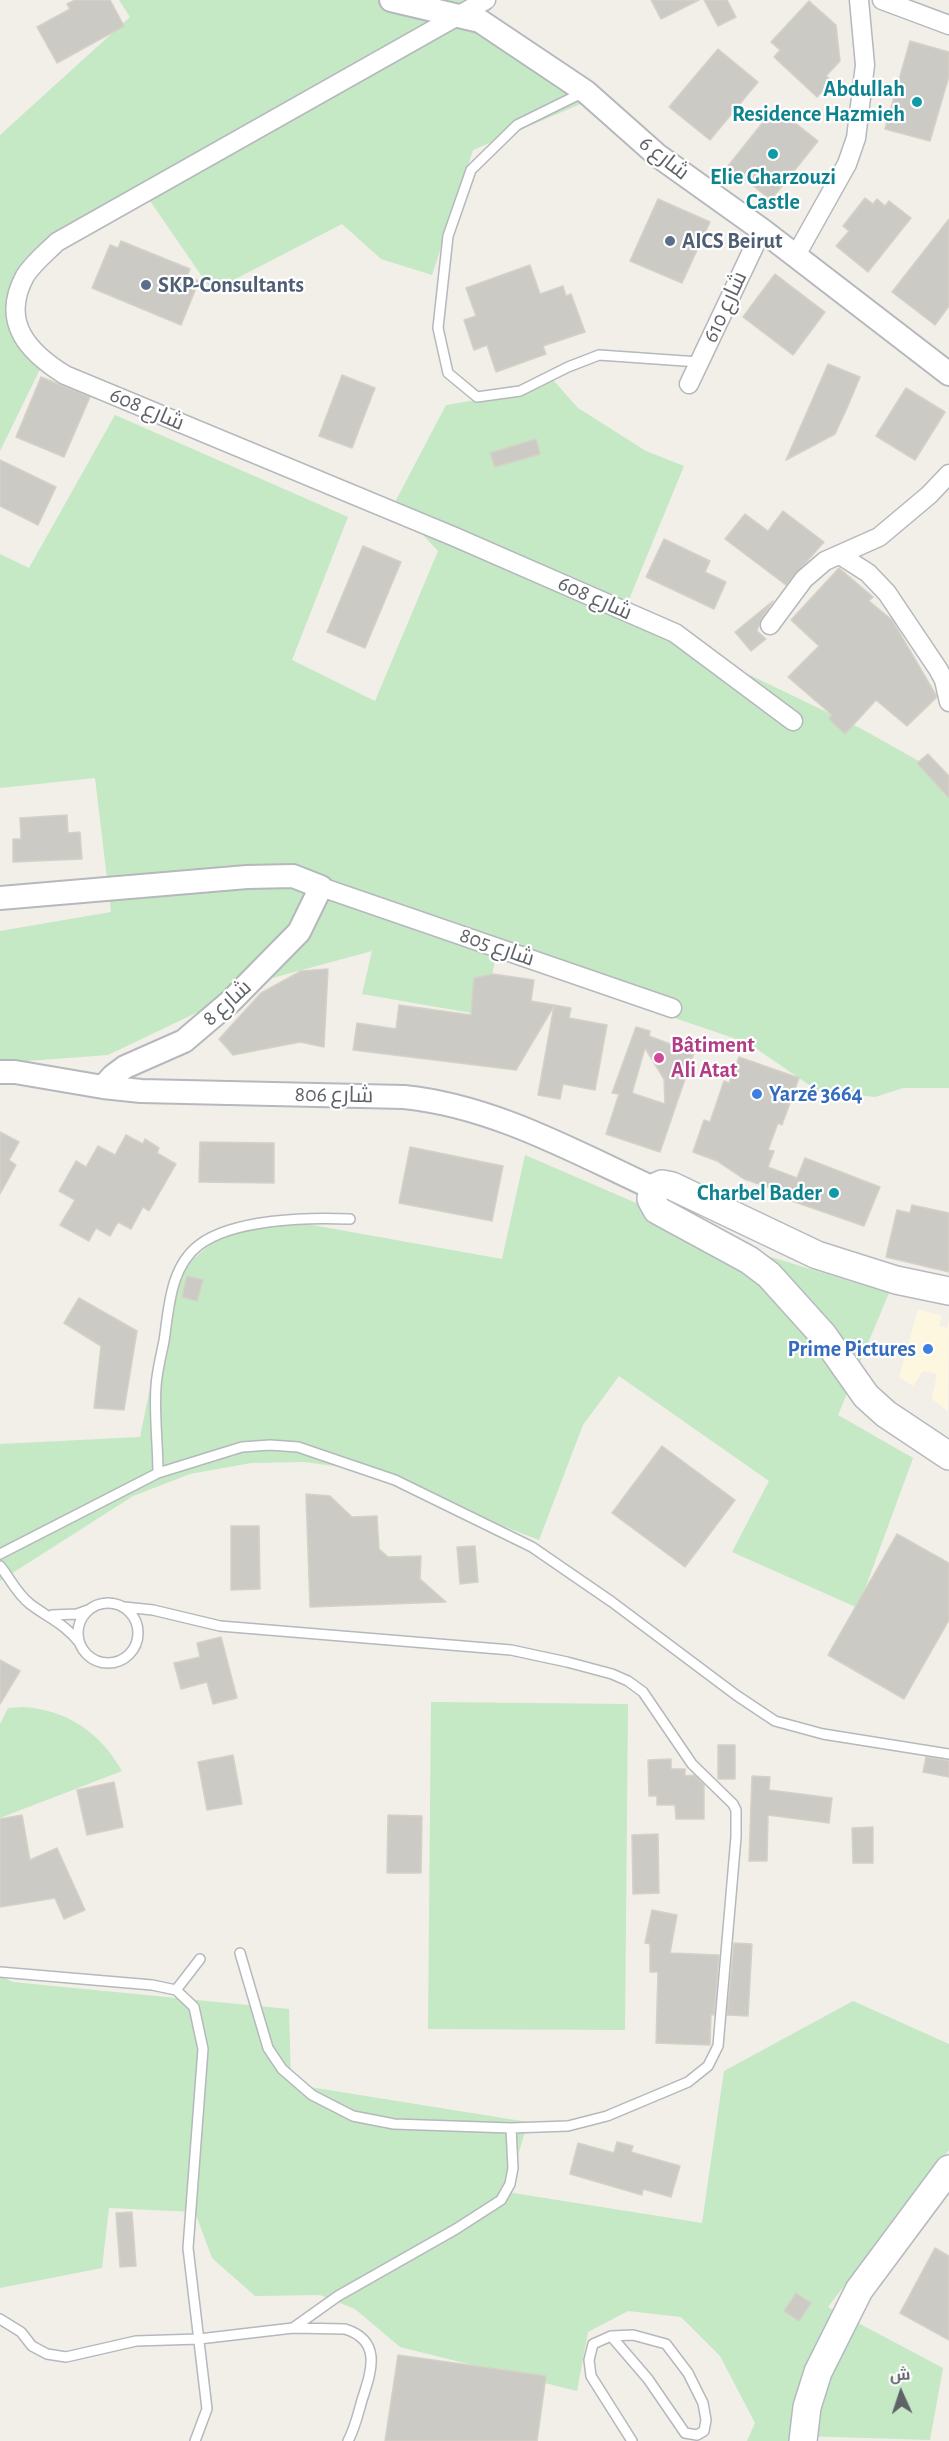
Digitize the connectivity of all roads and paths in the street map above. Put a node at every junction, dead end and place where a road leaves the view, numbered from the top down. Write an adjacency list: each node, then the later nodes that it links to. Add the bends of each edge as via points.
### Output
1 (391, 0): 5 (street, شارع 6)
2 (486, 0): 5 (street, شارع 608)
3 (859, 0): 9 (street, via 865,65 856,138 847,165)
4 (882, 0): 6 (street)
5 (461, 16): 7 (street, شارع 6, via 480,21); 17 (street, شارع 608, via 57,242 24,278 17,297 19,333 42,361 65,375 675,633)
6 (949, 25)
7 (586, 92): 8 (street, شارع 6, via 657,155); 10 (lane, via 517,125 471,170 448,236 438,328 448,373 477,397 520,391 599,355)
8 (762, 230): 9 (street, شارع 6); 10 (street, شارع 610)
9 (795, 257): 11 (street, شارع 6)
10 (699, 362): 12 (street, شارع 610)
11 (949, 374)
12 (689, 384)
13 (949, 474): 14 (street, via 879,537)
14 (840, 555): 15 (street, via 825,561 804,579); 16 (street, via 868,573 887,593 938,669)
15 (770, 625)
16 (949, 702)
17 (794, 721)
18 (321, 887): 19 (street, via 293,876 247,877); 20 (street, شارع 805); 22 (street, شارع 8, via 299,932 238,994 184,1041 125,1068)
19 (0, 898)
20 (672, 1008)
21 (0, 1072): 22 (street, شارع 806)
22 (103, 1087): 23 (street, شارع 806, via 437,1100 528,1131)
23 (653, 1188): 25 (main road, via 662,1184 682,1190 817,1255 896,1280); 26 (main road, via 651,1199 657,1210 769,1275 823,1335 866,1396)
24 (350, 1219): 27 (lane, via 315,1217 249,1225 200,1244 192,1252 172,1289 156,1387)
25 (949, 1291)
26 (949, 1456)
27 (158, 1473): 28 (lane); 36 (lane, via 242,1448 298,1447 325,1455 395,1480 532,1547 775,1721 823,1734)
28 (0, 1554)
29 (0, 1566): 33 (lane, via 29,1603)
30 (124, 1607): 31 (lane, via 102,1604); 32 (lane); 34 (lane)
31 (91, 1609): 33 (lane, via 77,1614); 35 (lane, via 80,1624)
32 (153, 1610): 34 (lane); 41 (lane, via 220,1626 511,1650 612,1674 643,1692 692,1764 733,1804 736,1837 718,2046 708,2066 688,2082 607,2116 568,2126)
33 (46, 1614): 35 (lane)
34 (137, 1624): 35 (lane, via 133,1650 118,1661 100,1662)
35 (80, 1643)
36 (949, 1754)
37 (240, 1953): 41 (lane, via 272,2057 312,2095 353,2116 394,2124)
38 (200, 1959): 40 (lane)
39 (0, 1972): 40 (lane)
40 (176, 1990): 46 (lane, via 194,2007 203,2049 188,2248)
41 (511, 2128): 44 (lane, via 513,2168 501,2200 338,2296)
42 (949, 2169): 50 (main road, via 859,2290 818,2372 807,2408)
43 (0, 2319): 46 (lane, via 21,2332 32,2346 66,2357 136,2341)
44 (293, 2328): 46 (lane); 48 (lane, via 345,2330 359,2336 369,2348 371,2371)
45 (612, 2336): 45 (lane, via 633,2335 666,2344 688,2373 703,2403 704,2431 697,2435 685,2433); 49 (lane, via 593,2344 591,2376)
46 (199, 2339): 47 (lane, via 207,2409)
47 (195, 2441)
48 (348, 2441)
49 (632, 2441)
50 (803, 2441)

